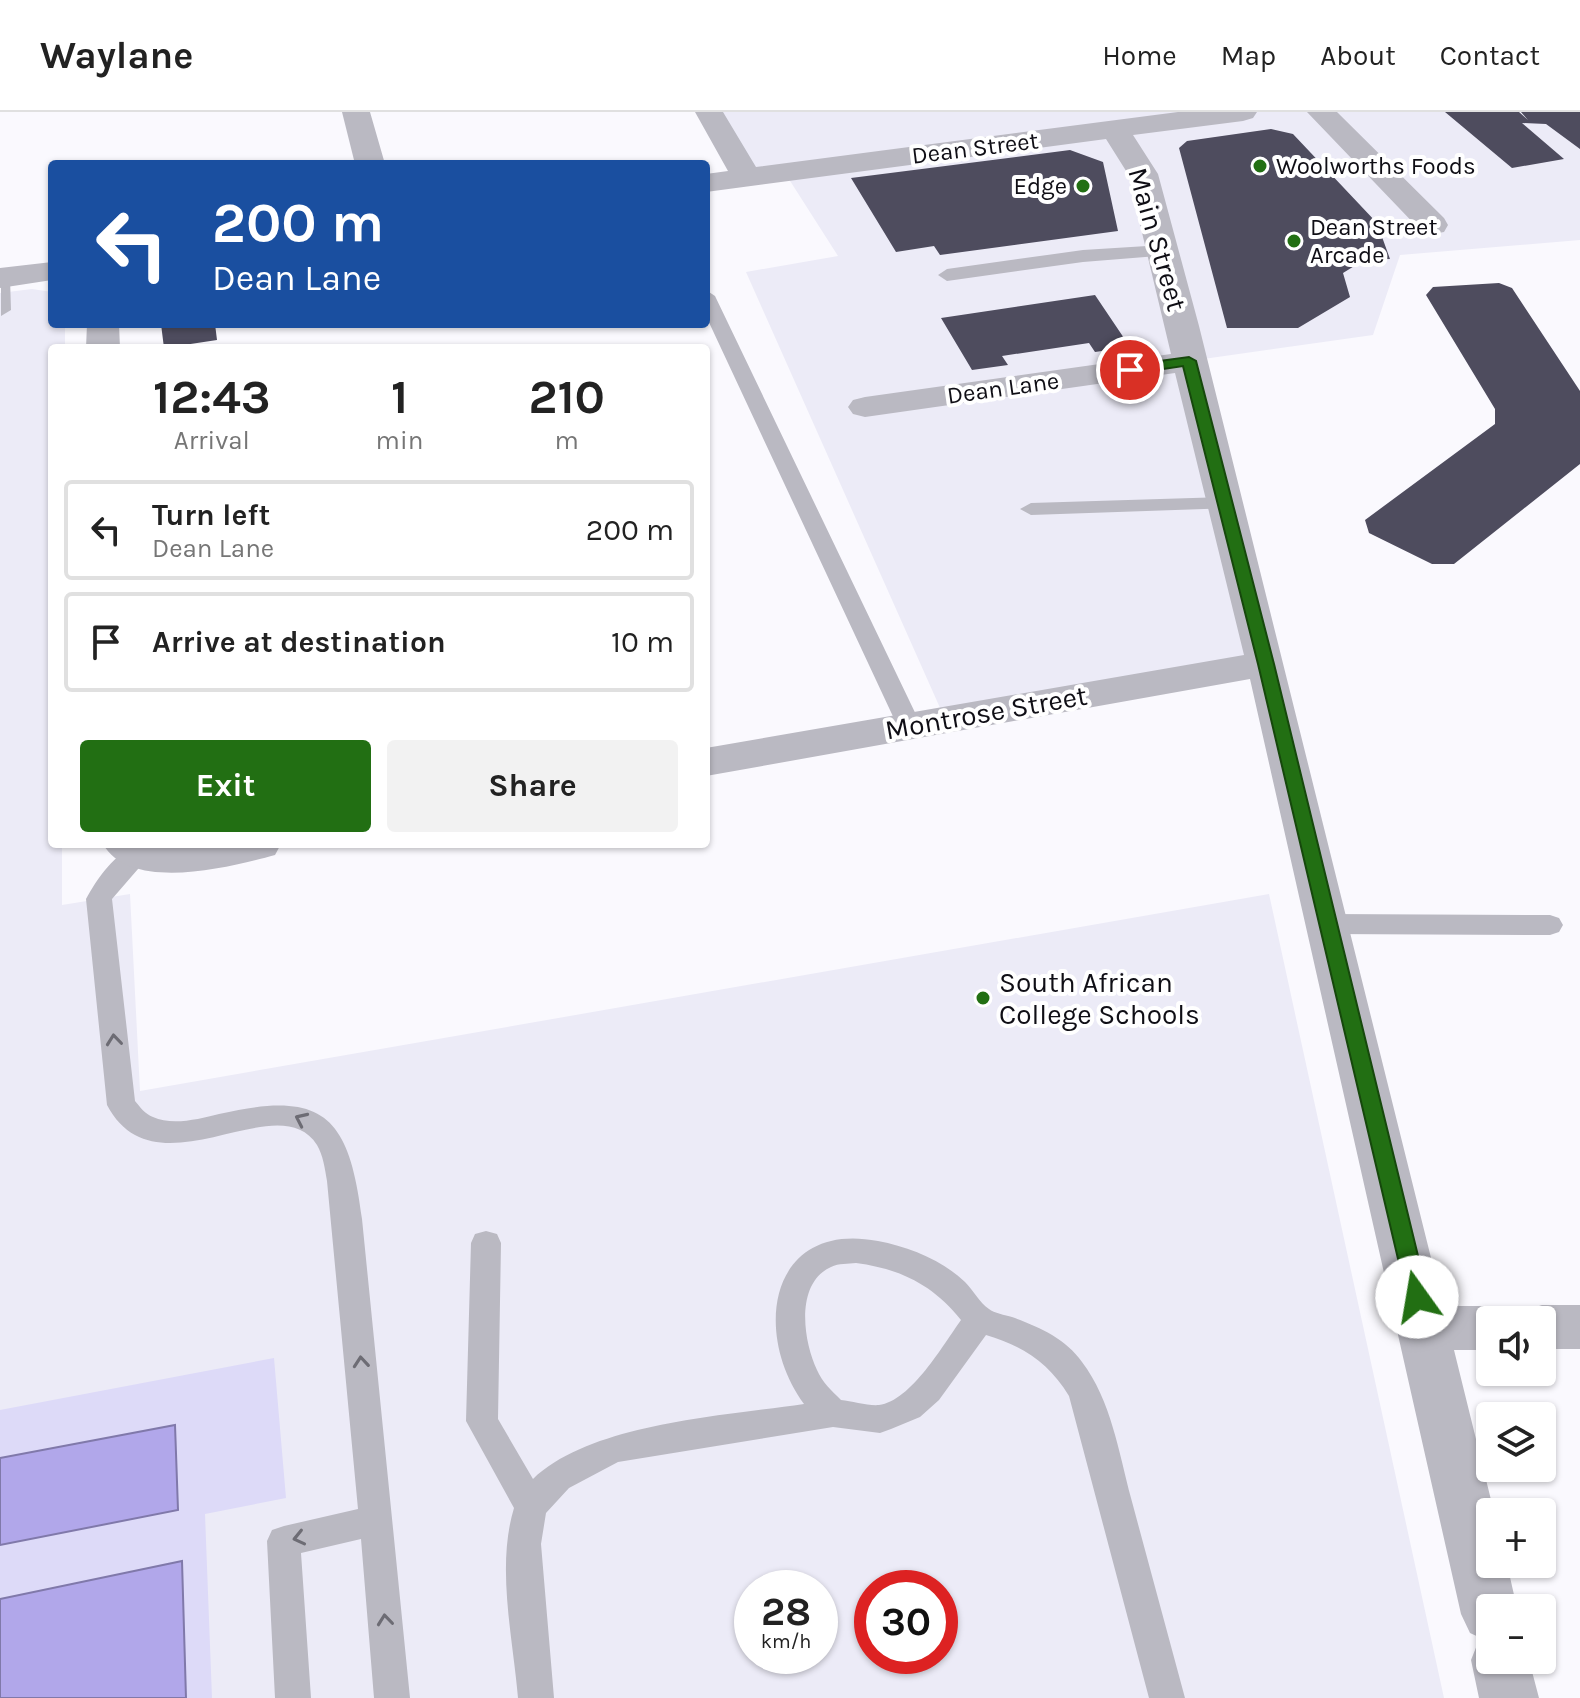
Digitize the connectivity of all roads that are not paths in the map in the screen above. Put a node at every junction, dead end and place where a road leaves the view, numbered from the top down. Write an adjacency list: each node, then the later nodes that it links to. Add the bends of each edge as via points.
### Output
1 (356, 112): 6 (street)
2 (709, 112): 7 (street)
3 (1243, 112): 5 (street, Dean Street)
4 (1321, 112): 9 (street)
5 (1114, 130): 7 (street, Dean Street); 10 (street, Main Street, via 1143,174)
6 (369, 160)
7 (747, 178): 8 (street, Dean Street)
8 (710, 183)
9 (1433, 225)
10 (1163, 251): 12 (lane); 16 (street, Main Street)
11 (48, 272): 13 (street)
12 (947, 275)
13 (0, 278): 15 (lane)
14 (710, 304): 21 (lane)
15 (1, 310)
16 (1189, 361): 17 (street, Dean Lane); 18 (street, Main Street)
17 (865, 407)
18 (1225, 503): 19 (lane); 20 (street, Main Street)
19 (1031, 509)
20 (1266, 664): 21 (street, Montrose Street); 25 (street, Main Street)
21 (909, 725): 22 (street, Montrose Street)
22 (710, 761)
23 (235, 848): 24 (street, via 172,858)
24 (131, 849): 35 (lane, one-way to 24, via 349,1253 331,1142 311,1122 289,1113 171,1134 148,1130 129,1118 121,1105 99,899)
25 (1328, 924): 26 (lane); 31 (street, Main Street)
26 (1550, 925)
27 (486, 1243): 34 (lane, via 482,1421)
28 (979, 1320): 33 (lane, via 928,1390 909,1407 880,1419); 33 (lane, via 959,1294 916,1265 849,1250 823,1255 802,1270 792,1293 791,1318 799,1373); 41 (lane, via 1043,1343 1082,1387)
29 (1556, 1327): 30 (street)
30 (1580, 1327)
31 (1425, 1328): 32 (street); 36 (street, Main Street)
32 (1476, 1328)
33 (833, 1413): 34 (lane, via 617,1448 585,1460)
34 (531, 1506): 40 (lane, via 523,1536)
35 (375, 1521): 38 (lane, one-way to 38, via 284,1541); 39 (lane, one-way to 35)
36 (1485, 1594)
37 (1503, 1674): 42 (street)
38 (293, 1698)
39 (392, 1698)
40 (536, 1698)
41 (1167, 1698)
42 (1509, 1698)

